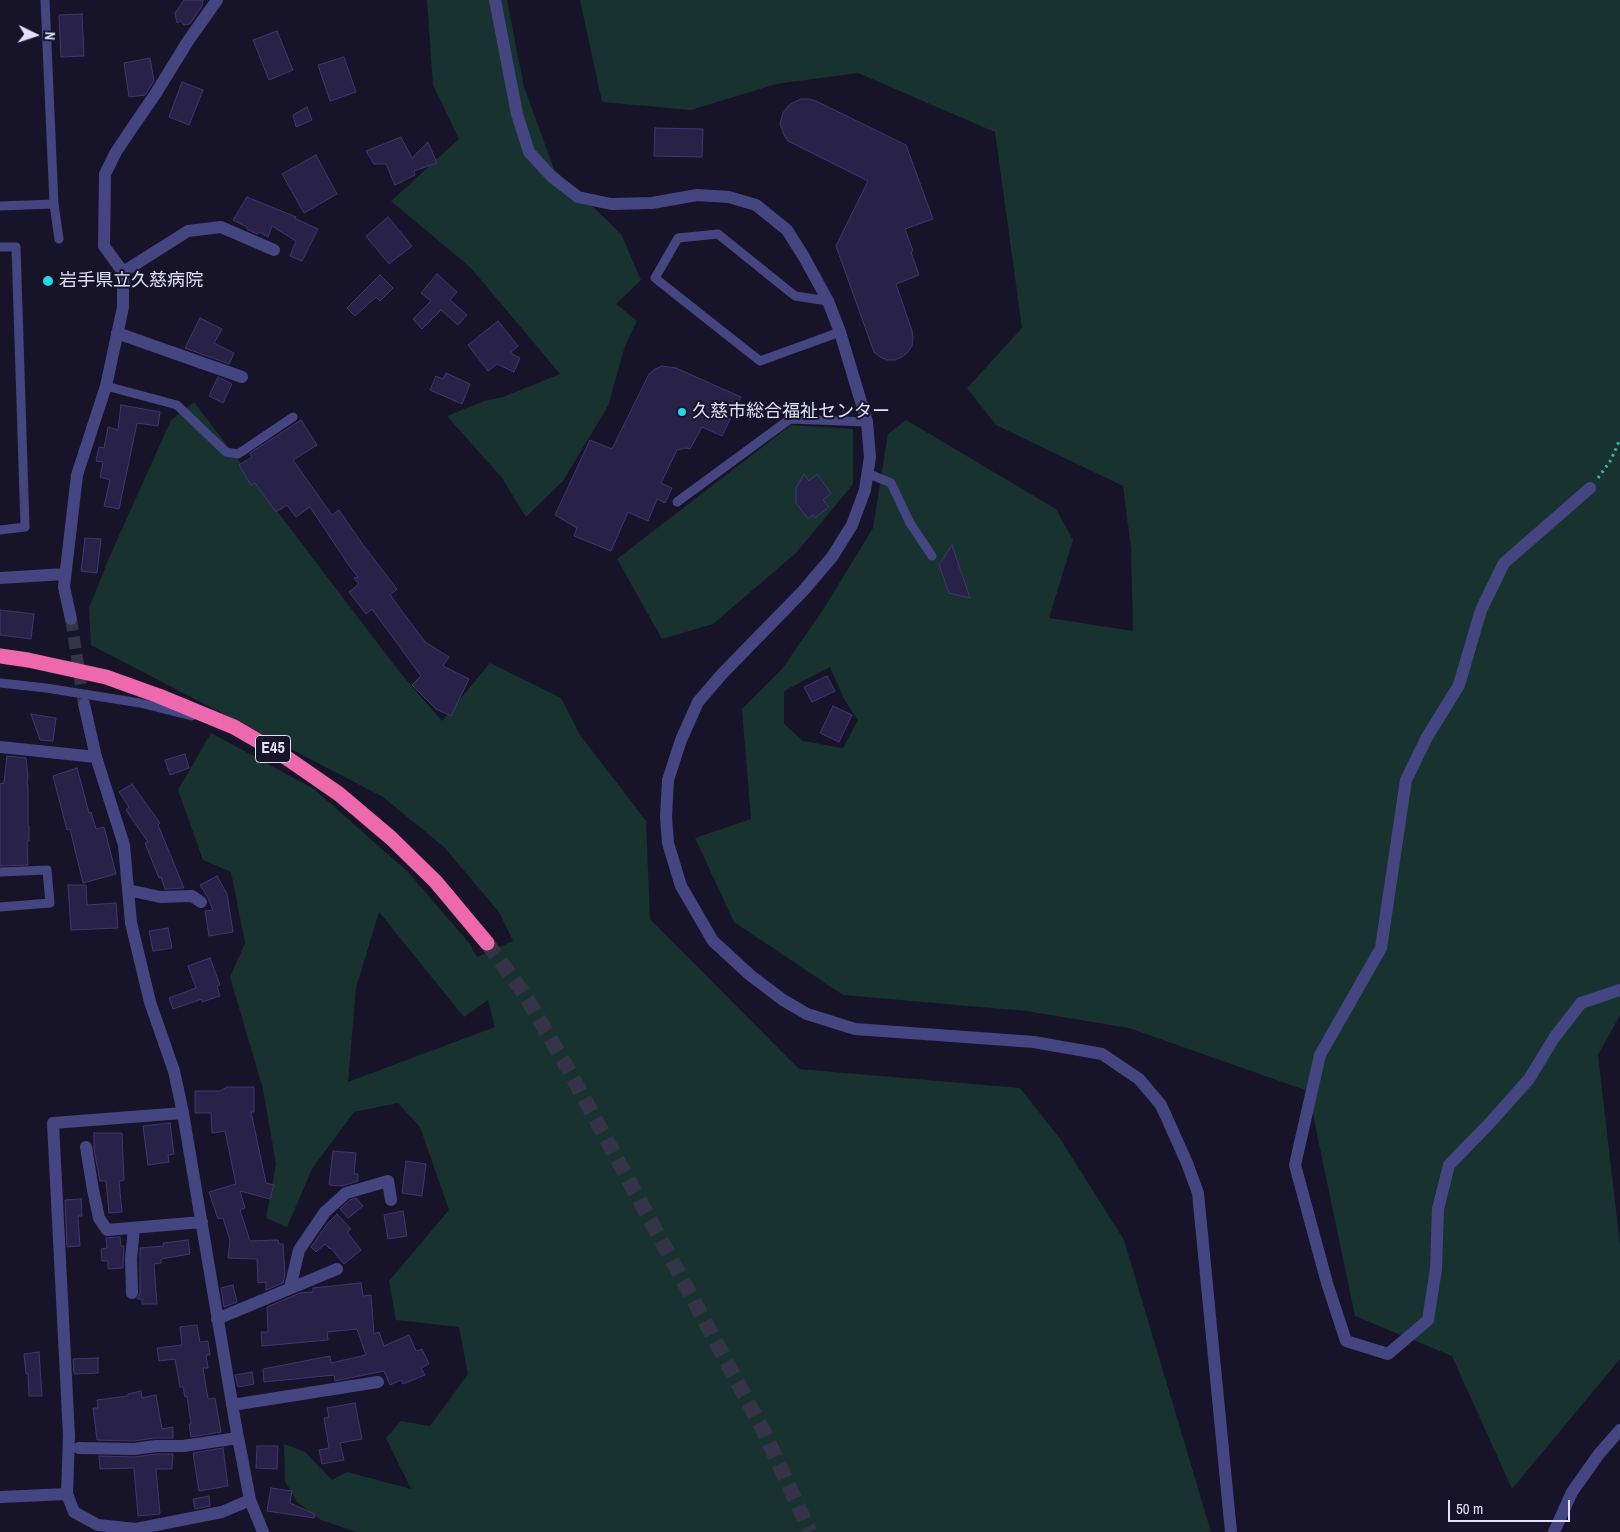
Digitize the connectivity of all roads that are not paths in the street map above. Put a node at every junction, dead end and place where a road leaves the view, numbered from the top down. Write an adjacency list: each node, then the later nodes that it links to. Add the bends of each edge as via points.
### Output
1 (45, 0): 4 (lane)
2 (217, 0): 9 (street, via 125,138 105,174 104,246)
3 (495, 0): 10 (street, via 517,114 529,152 552,177 578,197 611,204 652,204 697,195 729,197 756,205 787,230)
4 (54, 204): 5 (lane); 6 (lane)
5 (0, 206)
6 (59, 239)
7 (0, 247): 20 (lane, via 16,248 25,527)
8 (274, 250): 9 (street, via 221,227 188,231)
9 (123, 272): 12 (street, via 124,307)
10 (828, 300): 11 (street); 11 (lane, via 795,296 718,234 678,238 655,278 760,361)
11 (840, 332): 16 (street)
12 (117, 333): 13 (street); 14 (street)
13 (242, 377)
14 (106, 386): 15 (lane, via 177,405 226,452 238,454); 22 (street, via 77,475)
15 (293, 417)
16 (867, 422): 17 (street, via 870,457); 19 (lane, via 790,418)
17 (867, 473): 21 (lane, via 891,484 910,524); 55 (street, via 865,490 852,526 832,556 698,702 668,780 668,843 681,886 713,941 756,980 808,1014 855,1029 1034,1042 1102,1054 1139,1079 1162,1106 1198,1193)
18 (1590, 488): 36 (street, via 1504,563 1481,610 1459,685 1427,737 1406,780 1381,948 1320,1055 1296,1165 1346,1342 1388,1354 1428,1320 1436,1269 1438,1208 1448,1165 1529,1079 1554,1038 1581,1004)
19 (677, 502)
20 (0, 530)
21 (932, 556)
22 (66, 574): 23 (street); 24 (street, via 64,587)
23 (0, 578)
24 (71, 619)
25 (0, 656): 28 (highway, E45, via 106,678)
26 (0, 683): 28 (lane, via 140,703)
27 (84, 704): 30 (street)
28 (234, 727): 35 (highway, E45, via 339,794 392,838 436,882)
29 (0, 747): 30 (street)
30 (96, 757): 32 (street, via 124,845)
31 (0, 872): 34 (lane, via 48,870 50,903)
32 (128, 890): 33 (street, via 160,897 192,896); 37 (street, via 131,923 150,1002 174,1070)
33 (201, 902)
34 (0, 906)
35 (487, 943)
36 (1620, 990)
37 (183, 1113): 40 (street); 51 (street, via 53,1123 69,1436)
38 (86, 1147): 41 (street, via 99,1218 107,1230)
39 (391, 1200): 43 (street, via 388,1181 346,1193 325,1212 299,1250)
40 (202, 1222): 41 (street); 45 (street)
41 (134, 1228): 44 (street)
42 (337, 1269): 43 (street)
43 (290, 1288): 45 (street)
44 (132, 1293)
45 (218, 1319): 47 (street)
46 (378, 1382): 47 (street)
47 (232, 1405): 49 (street)
48 (1620, 1430): 56 (street, via 1572,1492)
49 (238, 1438): 50 (street, via 134,1450); 53 (street)
50 (79, 1448)
51 (66, 1494): 52 (street); 53 (street, via 74,1512 98,1525 136,1530 222,1512)
52 (0, 1497)
53 (250, 1500): 54 (street)
54 (263, 1532)
55 (1231, 1532)
56 (1554, 1532)

